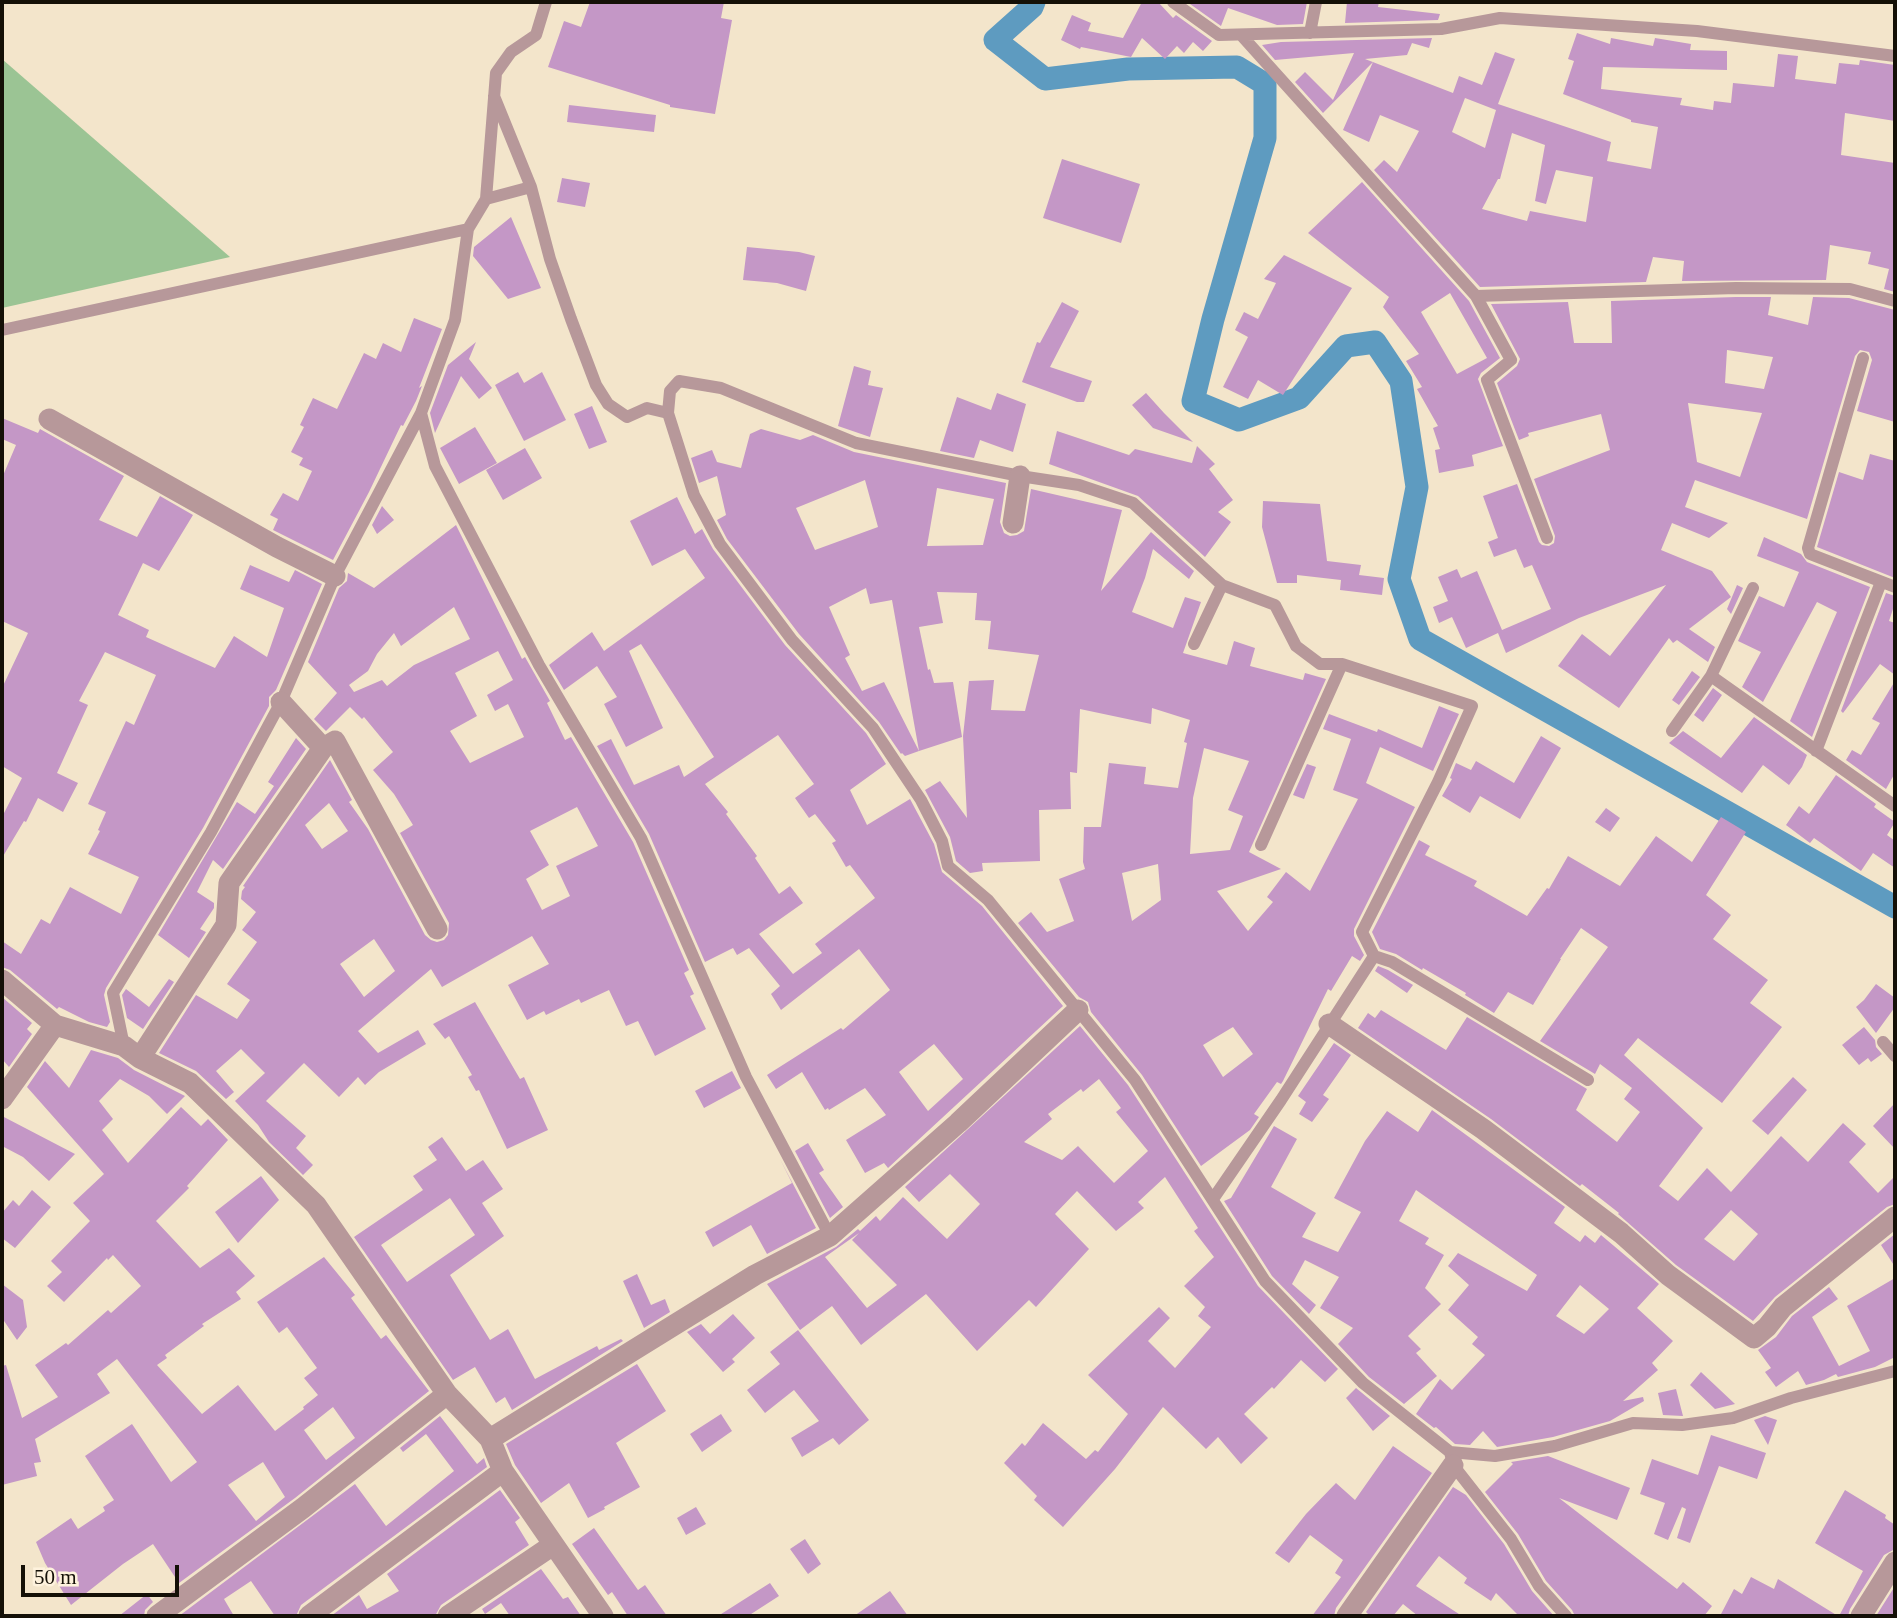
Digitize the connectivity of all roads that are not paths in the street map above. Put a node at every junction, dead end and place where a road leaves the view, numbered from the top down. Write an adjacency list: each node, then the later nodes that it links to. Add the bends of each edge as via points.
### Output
1 (546, 2): 7 (lane, via 536,35 512,52 496,73)
2 (1173, 2): 5 (lane, via 1219,35)
3 (1316, 2): 4 (lane)
4 (1310, 33): 5 (lane); 6 (lane, via 1441,29 1500,18 1697,31)
5 (1242, 36): 11 (lane)
6 (1895, 56)
7 (494, 96): 8 (lane); 9 (lane)
8 (531, 187): 9 (lane); 15 (lane, via 550,259 596,385 608,404 627,417 647,408)
9 (486, 199): 10 (lane)
10 (468, 229): 13 (lane); 16 (lane, via 455,320)
11 (1476, 296): 12 (lane, via 1850,289); 20 (lane, via 1511,360 1487,380)
12 (1895, 301)
13 (2, 330)
14 (1863, 358): 22 (lane, via 1808,548 1810,554)
15 (668, 412): 18 (lane, via 670,391 679,381 722,388 856,443); 38 (lane, via 694,495 720,544 792,639 873,728 922,800 942,841 948,866 988,900)
16 (421, 413): 21 (lane); 48 (lane, via 435,466 539,665 641,838 746,1077)
17 (49, 419): 21 (street)
18 (1020, 477): 19 (street); 23 (lane, via 1079,485 1133,503)
19 (1013, 523)
20 (1548, 538)
21 (335, 576): 29 (lane)
22 (1881, 582): 24 (lane); 32 (lane)
23 (1222, 585): 26 (lane); 27 (lane, via 1275,605 1296,646 1320,664)
24 (1895, 587)
25 (1753, 588): 28 (lane)
26 (1194, 644)
27 (1342, 664): 34 (lane); 36 (lane, via 1472,706 1362,932)
28 (1711, 676): 30 (lane); 32 (lane)
29 (281, 702): 31 (street); 42 (lane, via 211,832 113,993)
30 (1672, 731)
31 (323, 748): 35 (street, via 335,741); 42 (street, via 229,883 226,925)
32 (1816, 751): 33 (lane)
33 (1895, 806)
34 (1261, 845)
35 (437, 929)
36 (1374, 956): 39 (lane); 44 (lane, via 1392,962)
37 (2, 980): 40 (street)
38 (1078, 1010): 46 (lane, via 1135,1080); 48 (street)
39 (1329, 1024): 46 (lane); 47 (street, via 1483,1129 1754,1338 1783,1307)
40 (55, 1025): 42 (street); 45 (street)
41 (1883, 1042): 43 (lane)
42 (132, 1052): 50 (street, via 190,1083 316,1205)
43 (1895, 1056)
44 (1588, 1080)
45 (2, 1099)
46 (1213, 1199): 52 (lane, via 1265,1281 1363,1383)
47 (1895, 1217)
48 (830, 1236): 51 (street, via 755,1275)
49 (1895, 1371): 52 (lane, via 1733,1418 1682,1425 1633,1423 1555,1446)
50 (447, 1394): 51 (street); 56 (street)
51 (491, 1439): 53 (street)
52 (1451, 1458): 60 (street); 61 (lane, via 1511,1539 1539,1586)
53 (503, 1471): 54 (street); 57 (street)
54 (553, 1545): 58 (street); 59 (street)
55 (1895, 1562): 62 (street)
56 (157, 1616)
57 (309, 1616)
58 (448, 1616)
59 (603, 1616)
60 (1347, 1616)
61 (1566, 1616)
62 (1861, 1616)

